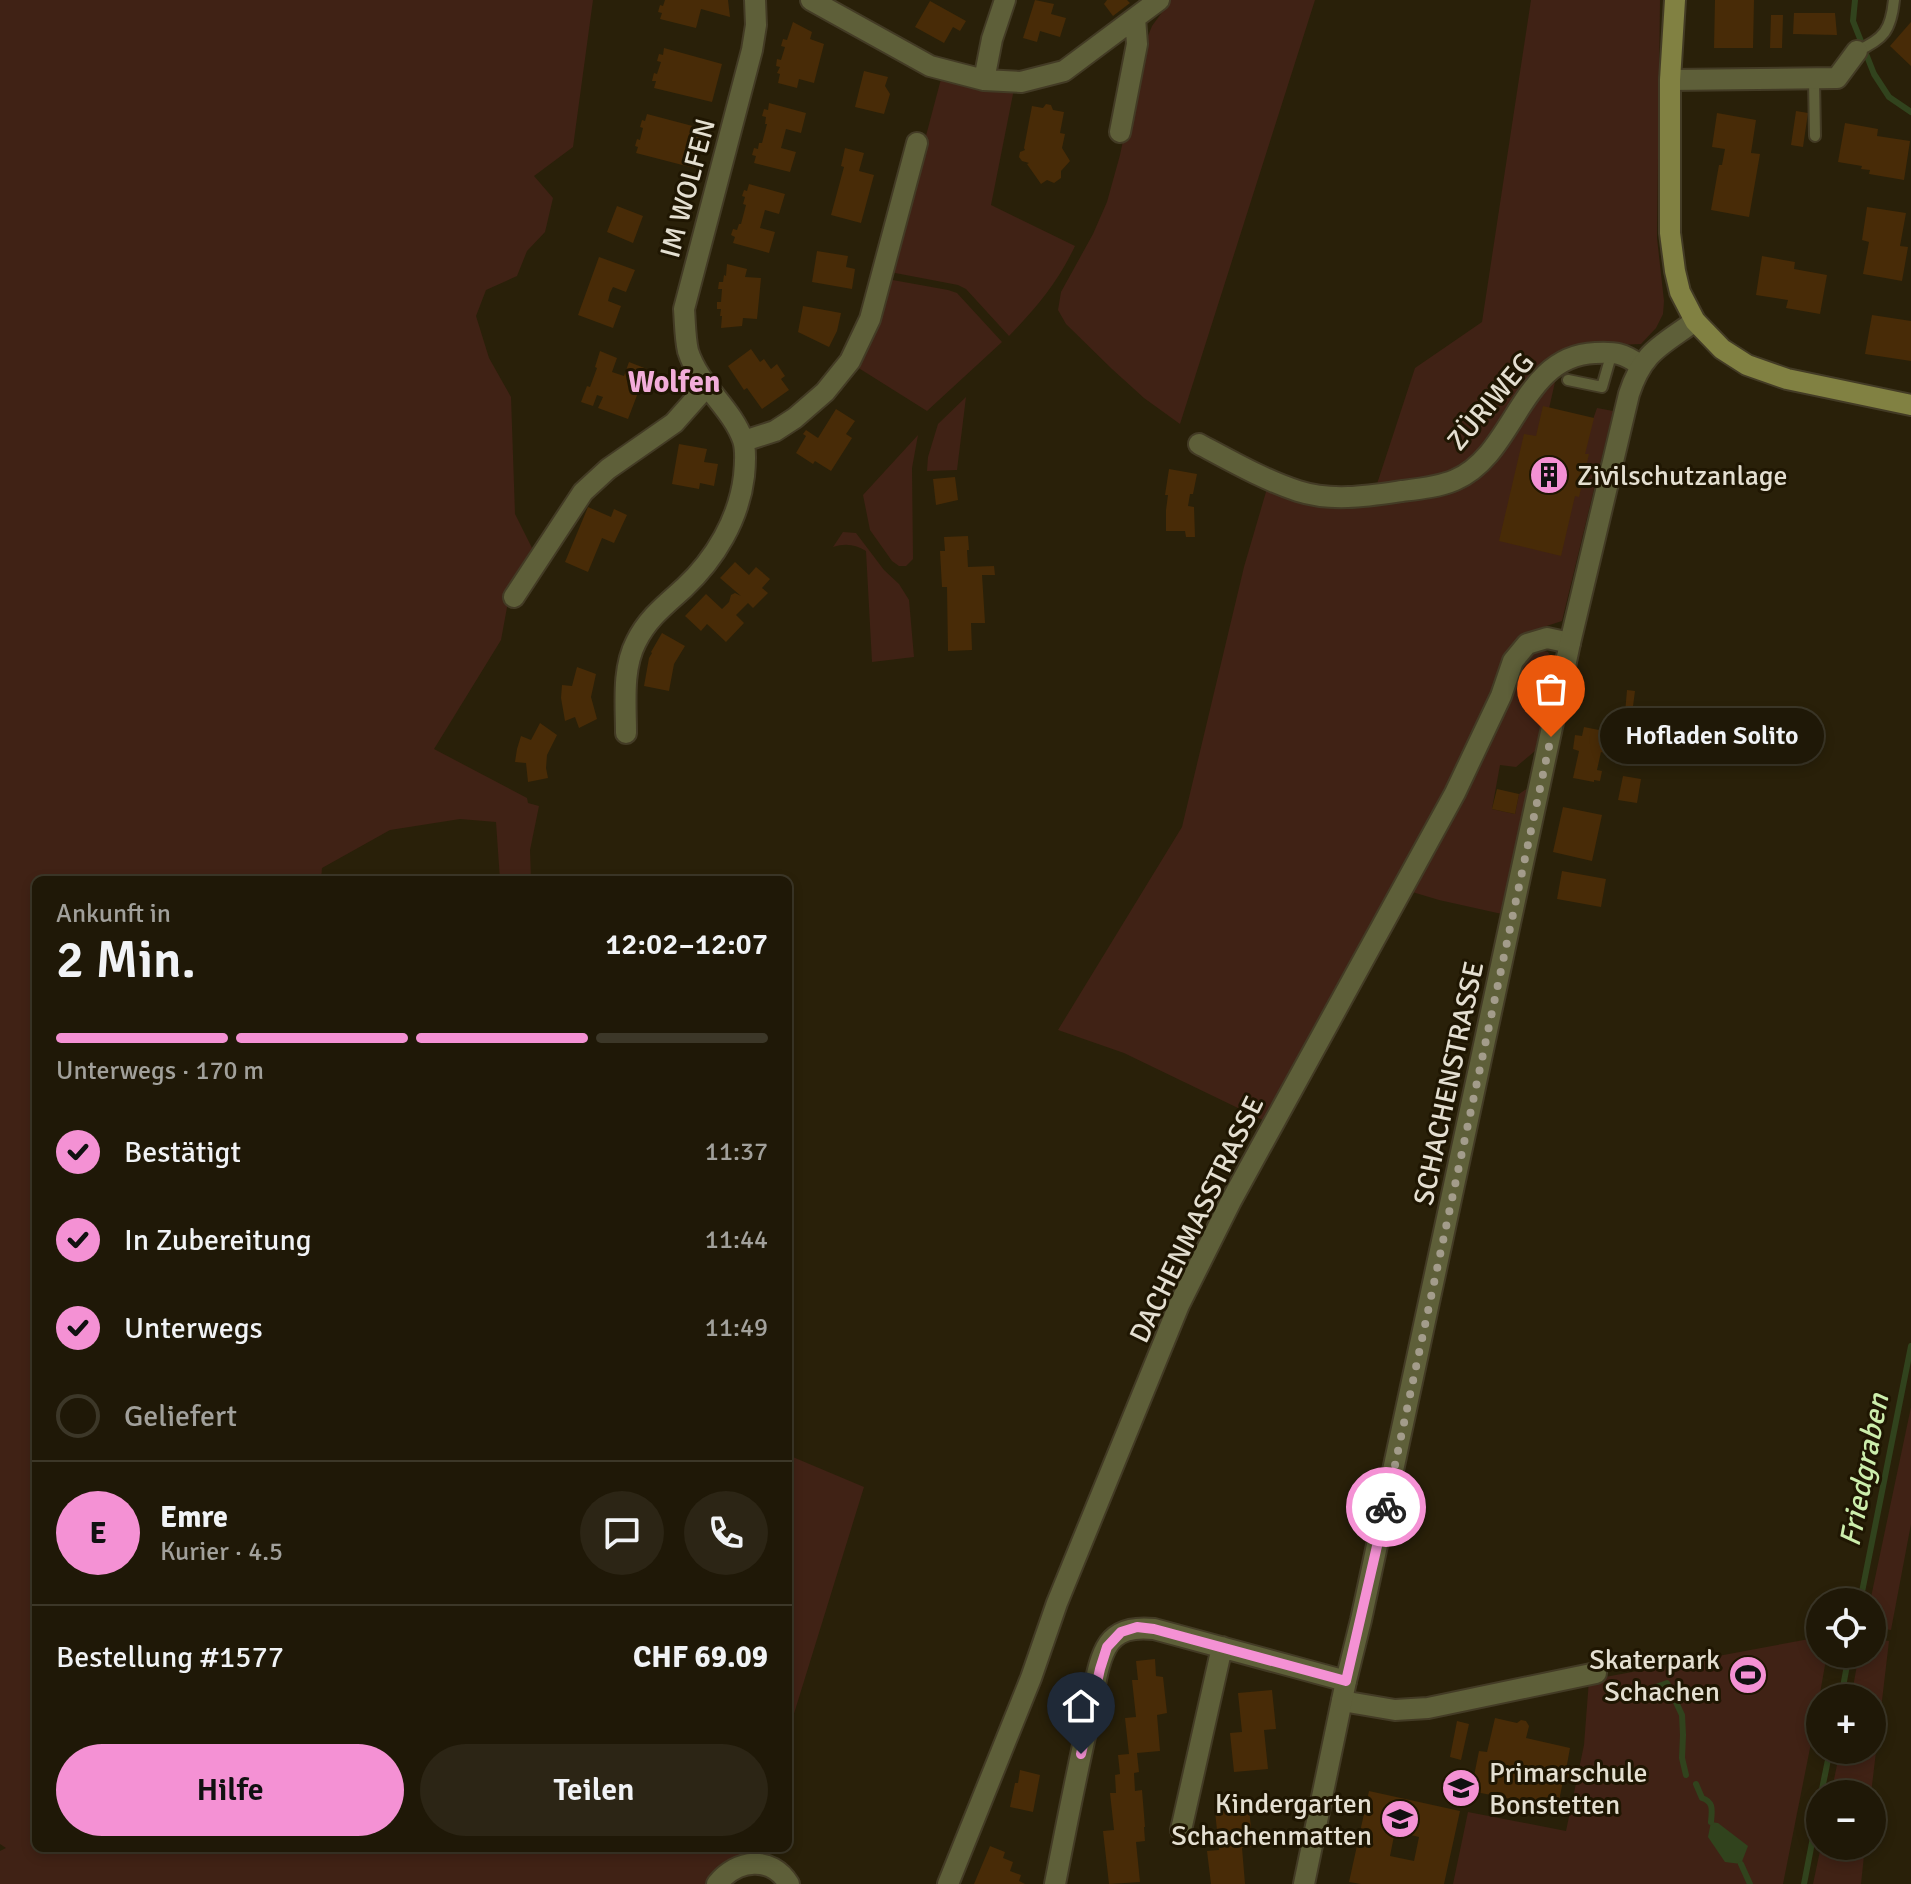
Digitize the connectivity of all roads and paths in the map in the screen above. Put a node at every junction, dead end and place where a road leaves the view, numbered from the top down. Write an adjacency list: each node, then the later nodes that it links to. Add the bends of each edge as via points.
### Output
1 (755, 0): 19 (street, IM WOLFEN, via 752,50 684,309 688,351)
2 (811, 0): 10 (street, via 930,66)
3 (1005, 0): 10 (street)
4 (1159, 0): 7 (street)
5 (1675, 0): 11 (main road)
6 (1894, 0): 8 (lane, via 1887,31)
7 (1135, 18): 10 (street, via 1064,71 1021,82); 12 (street, via 1137,44)
8 (1864, 48): 9 (street, via 1837,78)
9 (1814, 79): 11 (street); 13 (lane)
10 (984, 80)
11 (1670, 80): 15 (main road, via 1672,253 1680,292)
12 (1120, 132)
13 (1815, 136)
14 (917, 143): 21 (street, via 870,319 850,361 795,418)
15 (1695, 321): 17 (street, SCHACHENSTRASSE); 20 (main road, via 1747,365 1787,379)
16 (1612, 352): 17 (street); 18 (lane, via 1602,387); 22 (street, ZÜRIWEG, via 1565,360 1544,375 1478,466 1434,486 1362,497 1301,492)
17 (1640, 365): 24 (street, SCHACHENSTRASSE)
18 (1568, 380)
19 (706, 387): 21 (street, IM WOLFEN); 23 (street, via 674,423 583,492)
20 (1911, 405)
21 (744, 441): 25 (street, via 739,500 718,548 655,613 634,645 628,665)
22 (1199, 444)
23 (514, 597)
24 (1570, 643): 28 (street, SCHACHENSTRASSE); 32 (street, DACHENMASSTRASSE, via 1547,638 1527,644 1513,661 1455,793 1224,1214 1179,1305)
25 (626, 733)
26 (1222, 1647): 28 (street); 29 (street); 33 (street, via 1137,1627 1121,1632 1107,1647)
27 (1596, 1673): 28 (street, via 1428,1708 1395,1710)
28 (1344, 1691): 34 (street, SCHACHENSTRASSE)
29 (1181, 1830)
30 (717, 1884): 31 (street, via 741,1865 761,1863 782,1873)
31 (789, 1884)
32 (948, 1884)
33 (1055, 1884)
34 (1304, 1884)

